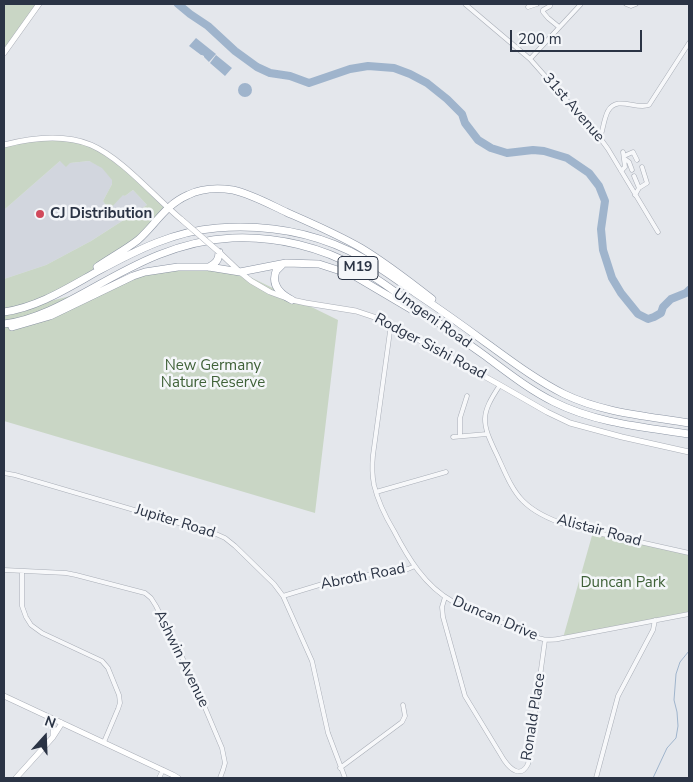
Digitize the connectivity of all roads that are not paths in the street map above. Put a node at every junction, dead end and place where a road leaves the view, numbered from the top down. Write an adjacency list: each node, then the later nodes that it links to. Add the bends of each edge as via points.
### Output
1 (39, 4): 11 (street)
2 (465, 4): 12 (street, 31st Avenue)
3 (537, 4): 8 (street)
4 (550, 4): 9 (street, via 543,12)
5 (581, 4): 9 (street)
6 (626, 4): 7 (street)
7 (636, 4)
8 (528, 8)
9 (559, 27): 12 (street)
10 (689, 43): 13 (street, via 650,105 613,105 606,115)
11 (4, 54)
12 (530, 58): 13 (street, 31st Avenue)
13 (600, 138): 19 (street, 31st Avenue)
14 (4, 145): 23 (street, Rodger Sishi Road, via 59,138 91,145 120,164)
15 (624, 156): 16 (street, via 633,152); 18 (street); 19 (street, via 625,167)
16 (637, 160)
17 (642, 167): 21 (street, via 647,183)
18 (632, 170)
19 (621, 171): 22 (street, 31st Avenue)
20 (634, 176): 21 (street)
21 (639, 188): 22 (street)
22 (635, 195): 24 (street, 31st Avenue)
23 (167, 208): 25 (street, Rodger Sishi Road, bridge); 30 (highway, via 137,241); 32 (highway, via 189,194 204,190 244,193 362,249 410,281)
24 (658, 232)
25 (218, 252): 27 (highway, via 216,262); 28 (street, Rodger Sishi Road)
26 (286, 263): 28 (highway); 29 (highway, via 276,271 274,281 281,293); 36 (highway, via 319,264 353,275)
27 (209, 267): 28 (highway); 35 (highway, via 178,267 139,274 50,316)
28 (240, 272): 29 (street, Rodger Sishi Road, via 270,292)
29 (292, 300): 34 (street, Rodger Sishi Road, via 356,311)
30 (30, 306): 31 (highway, Umgeni Road / M19); 32 (highway, Umgeni Road / M19, via 160,241 210,229 260,228 300,234 346,250 378,267)
31 (4, 312)
32 (459, 322): 39 (highway, Umgeni Road / M19, via 530,374 566,394 620,412)
33 (4, 324): 36 (highway, Umgeni Road / M19, via 50,310 165,252 218,240 261,239 320,251 351,264)
34 (391, 324): 37 (street, Rodger Sishi Road); 47 (street, Duncan Drive, via 373,455)
35 (4, 328)
36 (484, 355): 41 (highway, Umgeni Road / M19, via 529,388 573,410 616,423)
37 (500, 385): 40 (street, Alistair Road, via 485,411); 44 (street, Rodger Sishi Road, via 572,424)
38 (467, 396): 42 (street, via 460,418)
39 (689, 423)
40 (487, 434): 42 (street); 48 (street, Alistair Road, via 516,493 538,512 581,529)
41 (689, 434)
42 (460, 436): 43 (street)
43 (453, 437)
44 (689, 452)
45 (446, 472): 47 (street)
46 (4, 473): 52 (street, Jupiter Road, via 216,534 235,546)
47 (376, 492): 49 (street, Duncan Drive, via 384,513)
48 (689, 553)
49 (415, 566): 52 (street, Abroth Road, via 339,579); 53 (street, Duncan Drive)
50 (4, 570): 51 (street, Ashwin Avenue)
51 (22, 572): 62 (street, via 22,606 31,625 102,661 108,668 120,703); 68 (street, Ashwin Avenue, via 76,574 140,591 151,598 192,677 222,748 225,762)
52 (283, 596): 63 (street, Jupiter Road, via 314,667 328,732)
53 (445, 597): 56 (street, Duncan Drive); 56 (street, Ronald Place, via 443,617 464,696 514,771 521,772 529,760)
54 (689, 614): 55 (street, Duncan Drive)
55 (655, 620): 56 (street, Duncan Drive); 70 (street, via 653,630 618,696)
56 (545, 640)
57 (4, 696): 59 (street)
58 (403, 704): 63 (street, via 405,716 402,722)
59 (48, 716): 60 (street); 61 (street, via 53,724)
60 (62, 723): 61 (street); 62 (street)
61 (53, 737): 65 (street)
62 (104, 742): 64 (street)
63 (340, 768): 69 (street, Jupiter Road)
64 (163, 770): 66 (street); 67 (street)
65 (16, 778)
66 (160, 778)
67 (178, 778)
68 (220, 778)
69 (345, 778)
70 (596, 778)

